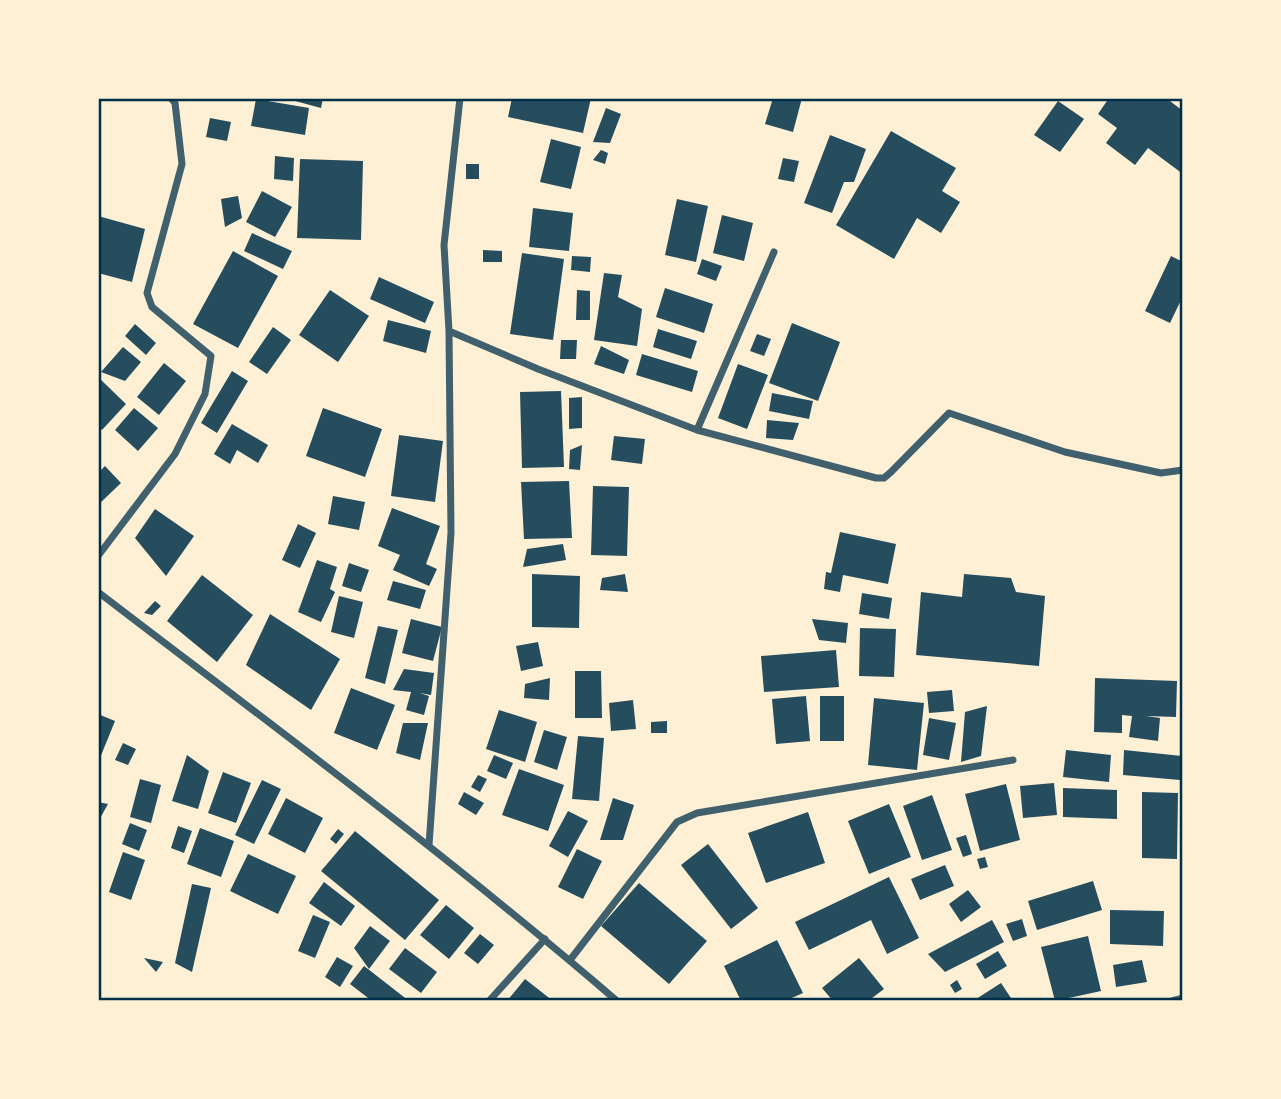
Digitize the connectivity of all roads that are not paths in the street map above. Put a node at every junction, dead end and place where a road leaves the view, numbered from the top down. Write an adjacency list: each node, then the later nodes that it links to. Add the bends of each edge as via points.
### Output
1 (171, 98): 7 (street, via 182,163 147,293 152,307 211,356 209,369 205,394 176,454)
2 (460, 98): 4 (street, via 444,245)
3 (774, 252): 5 (street)
4 (449, 331): 5 (street); 10 (street, via 451,533)
5 (697, 430): 6 (street, via 884,478 949,413 1065,452 1161,473)
6 (1183, 470)
7 (98, 556)
8 (98, 592): 10 (street)
9 (1013, 760): 12 (street, via 697,813 677,822)
10 (429, 845): 11 (street)
11 (545, 939): 12 (street); 14 (street)
12 (570, 960): 15 (street)
13 (1183, 998): 16 (street)
14 (489, 1001)
15 (617, 1001)
16 (1172, 1001)

